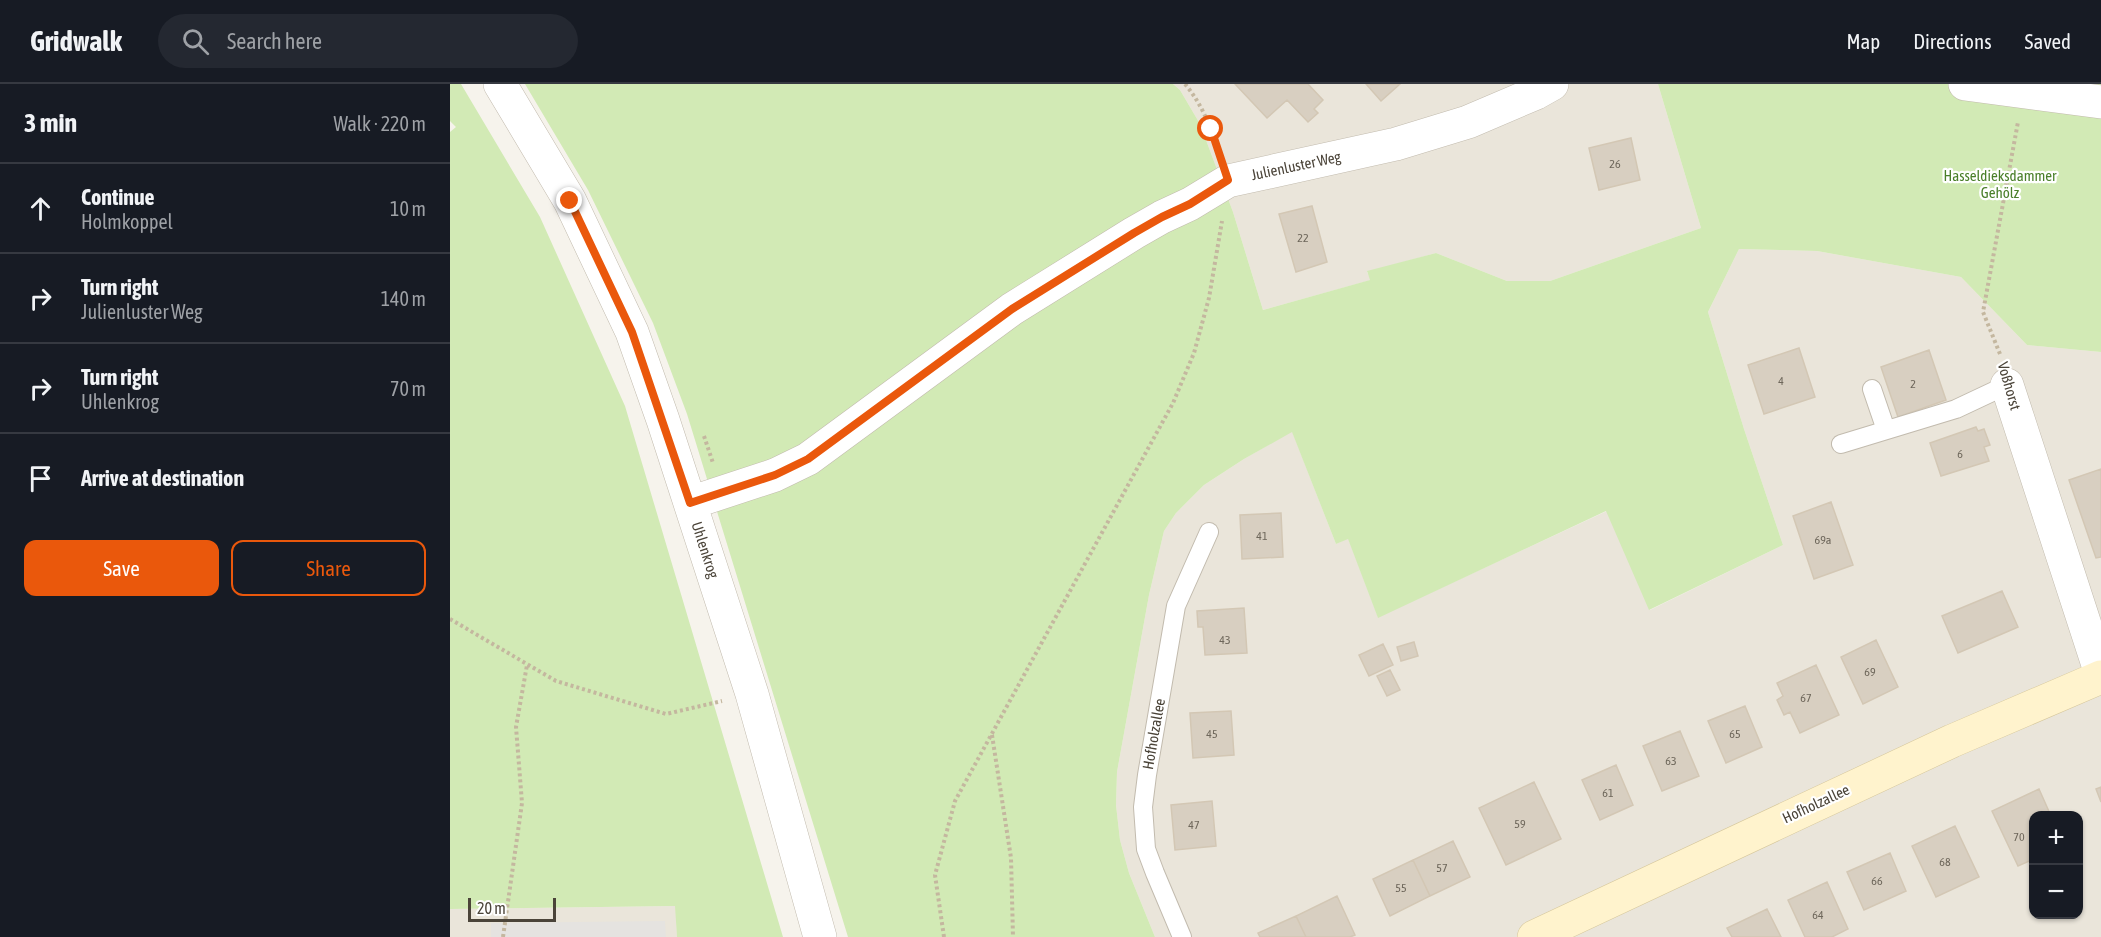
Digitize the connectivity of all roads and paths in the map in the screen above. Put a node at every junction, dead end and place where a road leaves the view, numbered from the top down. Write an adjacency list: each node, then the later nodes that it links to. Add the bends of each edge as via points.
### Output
1 (500, 84): 12 (street, Uhlenkrog, via 570,201 632,332)
2 (1185, 84): 7 (path, via 1211,129)
3 (1552, 84): 7 (street, Julienluster Weg, via 1468,122 1404,142)
4 (1965, 84): 5 (street)
5 (2023, 92): 6 (street); 8 (path, Voßhorst, via 1983,312 2011,380)
6 (2101, 102)
7 (1228, 180): 12 (street, Julienluster Weg, via 1012,309 808,459 775,475); 18 (path, via 1209,298 1194,353 1162,423)
8 (2007, 385): 10 (lane, via 1956,409); 16 (street, Voßhorst)
9 (1872, 389): 10 (lane)
10 (1886, 430): 11 (lane)
11 (1841, 444)
12 (690, 503): 17 (street, Uhlenkrog)
13 (1209, 532): 23 (lane, Hofholzallee, via 1176,606 1143,807 1146,849)
14 (450, 619): 15 (path)
15 (527, 664): 17 (path, via 556,681 666,714); 19 (path, via 516,727 522,803)
16 (2101, 676): 24 (street, Hofholzallee, via 1941,746)
17 (752, 694): 20 (street, Uhlenkrog)
18 (992, 734): 21 (path, via 955,801 935,874); 22 (path, via 1011,858)
19 (502, 937)
20 (820, 937)
21 (944, 937)
22 (1013, 937)
23 (1182, 937)
24 (1534, 937)

